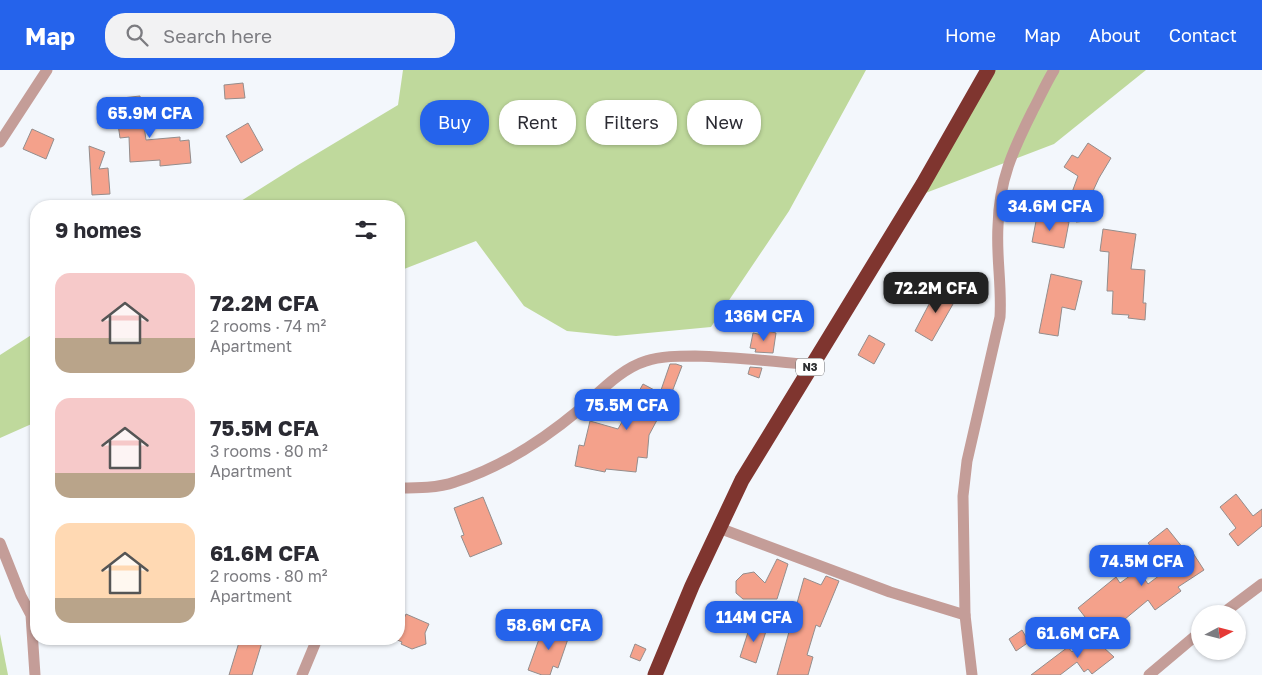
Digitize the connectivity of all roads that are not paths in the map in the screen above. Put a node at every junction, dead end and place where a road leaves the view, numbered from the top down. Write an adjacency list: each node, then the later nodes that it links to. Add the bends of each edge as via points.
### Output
1 (48, 70): 4 (street)
2 (988, 70): 5 (highway, N3, via 923,184)
3 (1054, 70): 12 (street, via 1008,162 1002,186 998,226 1000,317 963,496)
4 (0, 142)
5 (812, 364): 6 (street, via 721,356 672,356 646,361 625,370 563,423 530,446 483,471 454,483); 7 (highway, N3, via 742,480)
6 (405, 488)
7 (719, 528): 12 (street, via 890,592); 18 (highway, N3)
8 (0, 543): 11 (street, via 21,596)
9 (1262, 584): 10 (street)
10 (1234, 605)
11 (30, 609)
12 (965, 615): 19 (street)
13 (1191, 640): 20 (street)
14 (34, 645): 16 (street)
15 (314, 645): 17 (street)
16 (35, 675)
17 (302, 675)
18 (655, 675)
19 (972, 675)
20 (1149, 675)

